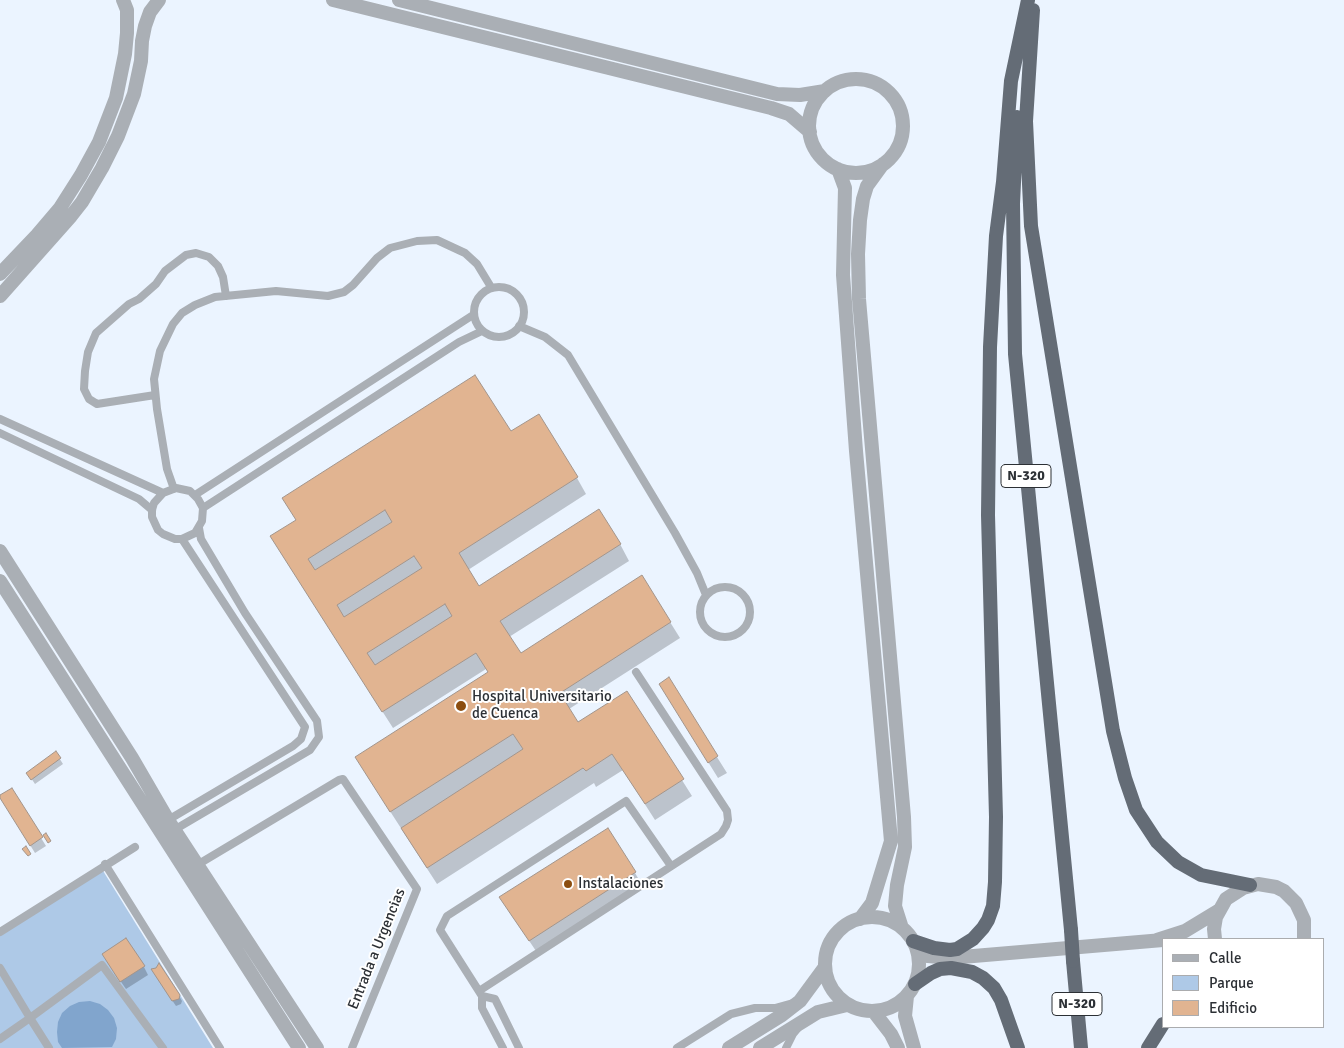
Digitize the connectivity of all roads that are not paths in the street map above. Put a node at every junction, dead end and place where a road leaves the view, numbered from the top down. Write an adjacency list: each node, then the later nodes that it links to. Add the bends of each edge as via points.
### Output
1 (123, 0): 11 (street, via 127,10 125,54 116,98 99,142 60,208)
2 (158, 0): 13 (street, via 145,26 134,94 102,168 71,216)
3 (333, 0): 8 (street, via 771,108 788,114)
4 (399, 0): 7 (street, via 777,94)
5 (1030, 0): 6 (highway, N-320); 75 (highway, N-320, bridge, via 1019,66 1014,204 1015,354)
6 (1027, 27): 37 (highway, via 1026,121 1031,226 1113,731 1125,778 1136,810 1157,842 1178,862 1201,875); 46 (highway, via 1011,81 996,236 990,347 988,515 996,817 993,906 983,928 973,939 957,948)
7 (825, 91): 8 (street, via 812,110); 9 (street, via 842,81 862,79 881,86 895,100 901,111 903,131 897,150)
8 (810, 132): 10 (street, via 819,154)
9 (883, 164): 10 (street, via 861,172); 40 (street, via 867,186 863,198 858,254 868,420 904,817 905,847 894,906)
10 (838, 169): 39 (street, via 845,188 843,276 891,840 872,903)
11 (0, 274)
12 (491, 288): 14 (lane, via 477,264 466,253 437,240 390,248 344,292 328,296 276,291); 15 (lane, via 479,295); 16 (lane, via 505,287 517,294 524,306)
13 (0, 296)
14 (226, 296): 18 (lane, via 195,305 173,324 160,351 154,379); 18 (lane, via 223,277 210,257 196,253 186,255 139,300 129,304 96,332 85,371 84,389 89,399 97,404)
15 (473, 315): 17 (lane); 23 (lane)
16 (520, 326): 17 (lane, via 499,337); 30 (lane, via 545,337 568,355 675,533 697,572)
17 (482, 331): 24 (lane, via 459,342)
18 (155, 395): 21 (lane, via 166,469)
19 (0, 419): 22 (lane)
20 (0, 433): 25 (lane, via 139,499)
21 (174, 489): 22 (lane); 23 (lane)
22 (163, 493): 25 (lane)
23 (195, 495): 24 (lane)
24 (202, 508): 26 (lane)
25 (152, 510): 27 (lane, via 154,524 163,534)
26 (199, 528): 27 (lane); 32 (lane, via 201,539 245,613 317,722 319,737 310,750)
27 (182, 539): 32 (lane, via 306,727 301,739 293,746)
28 (0, 551): 32 (street)
29 (0, 581): 63 (street)
30 (706, 596): 30 (lane, via 700,616 706,629 725,638 745,629 751,616 745,596 726,587)
31 (636, 672): 36 (lane, via 727,811 728,820 721,834)
32 (171, 825): 35 (street)
33 (135, 846): 34 (lane)
34 (105, 864): 41 (lane); 62 (lane)
35 (197, 865): 64 (street); 65 (lane, Entrada a Urgencias, via 343,779 417,889)
36 (671, 866): 51 (lane); 51 (lane, via 626,801 447,916 440,930)
37 (1250, 886): 38 (street, via 1231,894); 44 (street, via 1276,887 1291,897 1304,920)
38 (1218, 911): 42 (street, via 1185,931); 43 (street, via 1214,923)
39 (860, 919): 40 (street, via 880,918); 48 (street, via 841,928 831,940)
40 (902, 928): 46 (street)
41 (0, 932)
42 (1166, 938)
43 (1215, 938)
44 (1304, 938)
45 (1160, 940): 47 (street)
46 (915, 947): 47 (street, via 928,956); 50 (street)
47 (950, 958): 50 (street, via 937,962)
48 (824, 967): 53 (street); 54 (street, via 833,991)
49 (0, 968): 56 (lane)
50 (917, 978): 52 (street); 74 (highway, via 951,968 983,978 1001,1000)
51 (480, 994): 66 (lane, via 482,1008); 67 (lane, via 495,999)
52 (907, 996): 55 (street, via 892,1007); 73 (street, via 906,1016)
53 (800, 1002): 68 (lane, via 731,1014); 69 (street)
54 (847, 1005): 55 (street); 57 (street, via 818,1012)
55 (874, 1012): 72 (street)
56 (30, 1018): 59 (lane); 60 (lane); 61 (lane, via 102,965)
57 (806, 1019): 70 (street); 71 (lane)
58 (1162, 1026): 76 (highway)
59 (0, 1039)
60 (49, 1048)
61 (163, 1048)
62 (220, 1048)
63 (299, 1048)
64 (317, 1048)
65 (352, 1048)
66 (503, 1048)
67 (519, 1048)
68 (677, 1048)
69 (729, 1048)
70 (760, 1048)
71 (786, 1048)
72 (898, 1048)
73 (914, 1048)
74 (1018, 1048)
75 (1081, 1048)
76 (1148, 1048)

